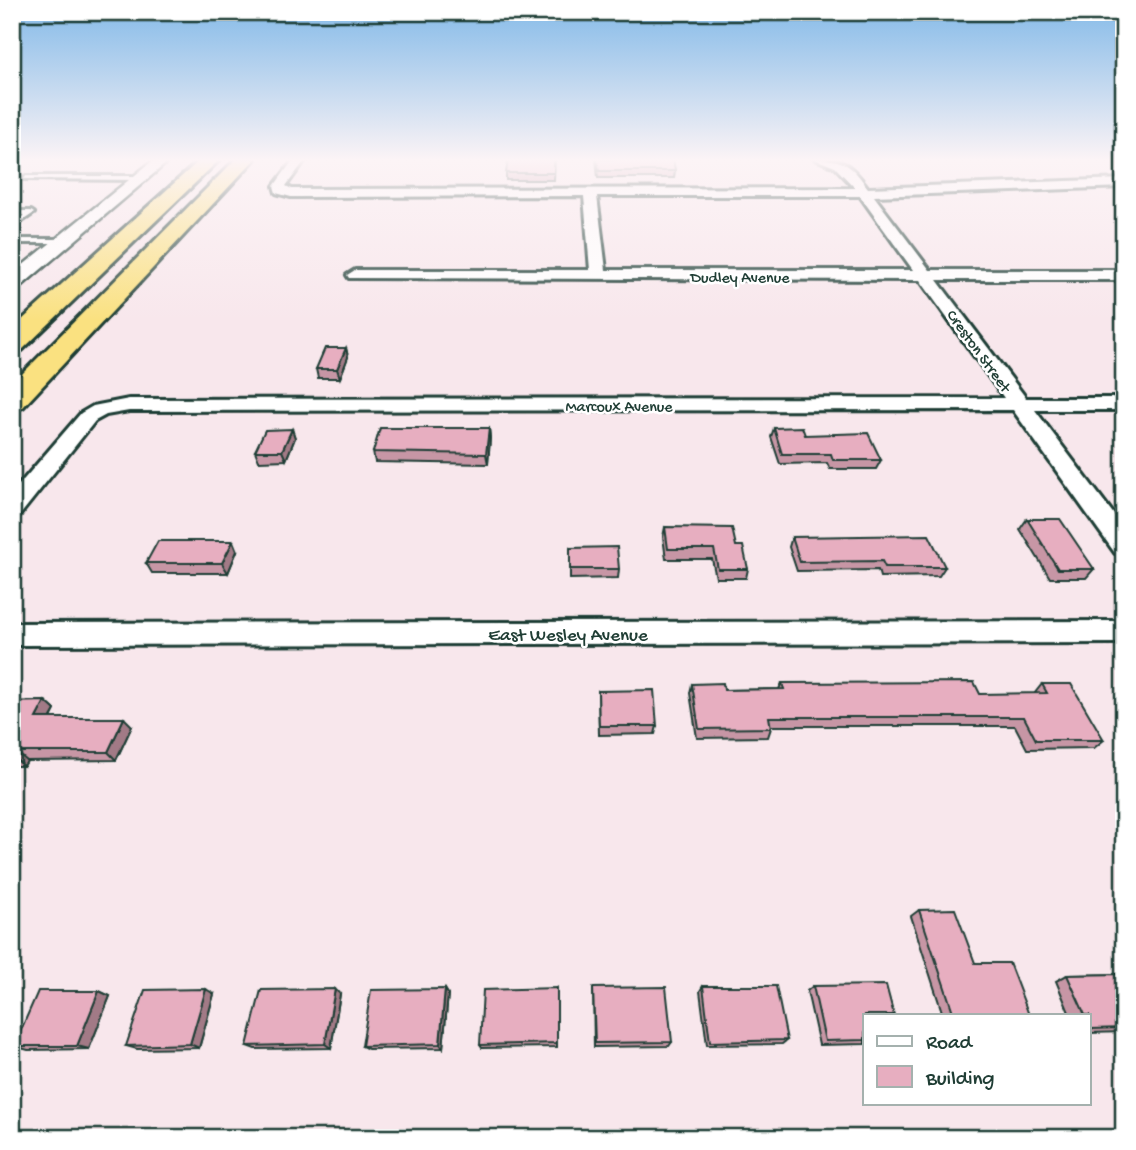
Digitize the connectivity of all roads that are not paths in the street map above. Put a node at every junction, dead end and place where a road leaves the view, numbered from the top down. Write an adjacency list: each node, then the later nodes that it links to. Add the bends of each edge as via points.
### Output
1 (12, 213): 7 (lane, via 31,213)
2 (99, 213): 9 (street)
3 (153, 213): 15 (highway)
4 (194, 213): 16 (highway)
5 (592, 213): 13 (street)
6 (881, 213): 11 (street, Creston Street)
7 (12, 226)
8 (12, 241): 9 (lane)
9 (65, 241): 14 (street)
10 (355, 275): 13 (street, Dudley Avenue)
11 (926, 275): 12 (street, Dudley Avenue); 13 (street, Dudley Avenue); 17 (street, Creston Street)
12 (1124, 275)
13 (599, 276)
14 (12, 284)
15 (12, 344)
16 (12, 401)
17 (1018, 404): 18 (street, Marcoux Avenue); 19 (street, Marcoux Avenue, via 115,407 88,417); 20 (street, Creston Street)
18 (1124, 404)
19 (12, 509)
20 (1124, 547)
21 (1124, 632): 22 (street, East Wesley Avenue)
22 (12, 634)

